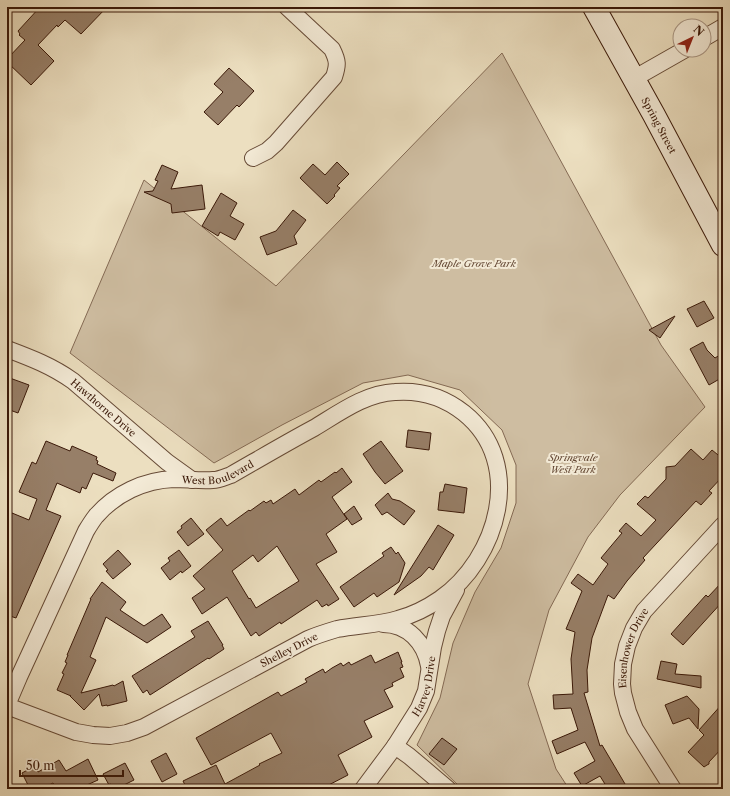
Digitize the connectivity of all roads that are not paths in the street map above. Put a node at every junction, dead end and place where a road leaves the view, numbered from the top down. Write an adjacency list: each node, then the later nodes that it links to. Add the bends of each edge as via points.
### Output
1 (287, 7): 7 (street, via 332,49 337,58 337,68 334,78 276,143)
2 (594, 7): 6 (main road, Spring Street)
3 (723, 28): 4 (street)
4 (712, 34)
5 (672, 57): 6 (street)
6 (633, 79): 8 (main road, Spring Street)
7 (253, 158)
8 (723, 245)
9 (7, 349): 11 (street, Hawthorne Drive, via 59,371)
10 (499, 472): 11 (street, West Boulevard, via 490,445 470,418 443,399 410,391 373,396 351,406 231,475 215,480); 13 (street, Shelley Drive, via 498,507 492,528 480,554)
11 (192, 480): 16 (street, West Boulevard, via 173,479 138,486 108,504 96,517 86,531)
12 (723, 525): 20 (street, Eisenhower Drive, via 644,611 634,628 623,664 622,684 628,712 635,729)
13 (466, 574): 14 (street, Shelley Drive, via 441,598 421,610); 15 (street, Harvey Drive, via 442,616 433,647)
14 (377, 624): 15 (street, via 398,626 412,634 425,651); 16 (street, Shelley Drive, via 338,629 308,639 144,727 127,733 99,736 76,732)
15 (429, 674): 17 (street, Harvey Drive, via 419,708)
16 (7, 706)
17 (395, 746): 18 (street, Harvey Drive); 19 (street)
18 (363, 789)
19 (448, 789)
20 (674, 789)

